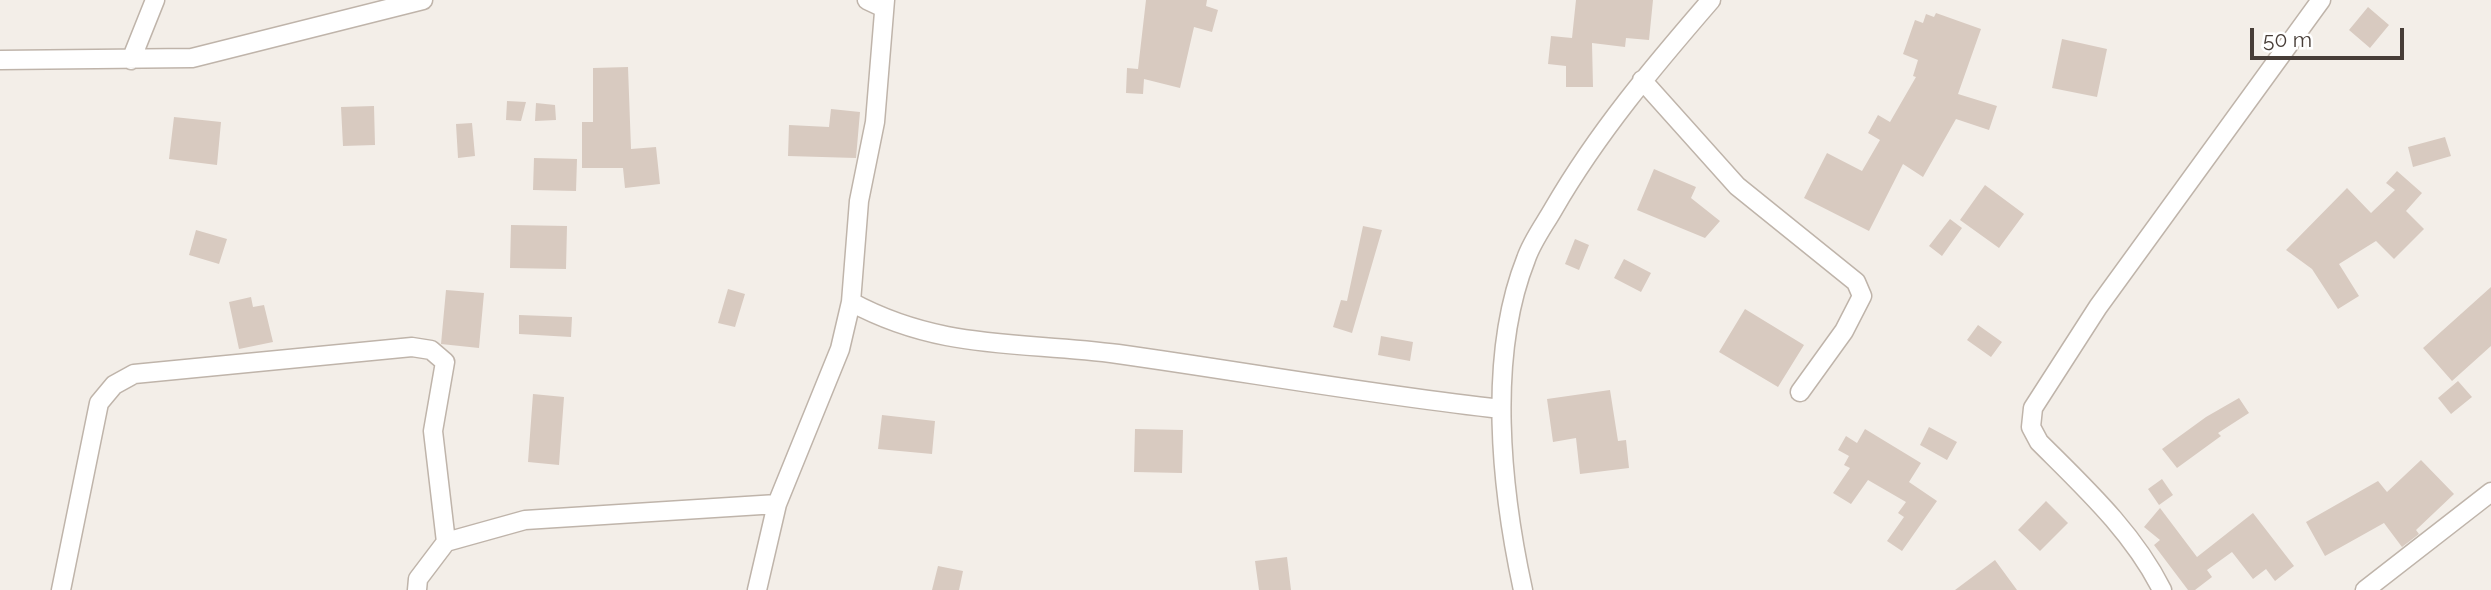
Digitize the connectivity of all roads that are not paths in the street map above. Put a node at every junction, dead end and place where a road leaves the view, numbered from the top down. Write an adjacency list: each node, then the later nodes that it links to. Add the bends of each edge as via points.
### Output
1 (155, 0): 8 (street)
2 (423, 0): 8 (street, via 192,58)
3 (867, 0): 6 (street)
4 (1711, 0): 9 (street)
5 (2321, 0): 20 (street, via 2105,296 2034,408 2031,427 2039,442 2109,514)
6 (884, 4): 10 (street, via 876,122 859,201)
7 (0, 60): 8 (street)
8 (131, 60)
9 (1643, 80): 11 (street, via 1737,186 1856,282 1862,296 1856,312); 12 (street, via 1579,165 1526,257 1510,307)
10 (850, 302): 12 (street, via 885,321 930,334 1113,354 1380,396); 14 (street, via 841,349)
11 (1800, 392)
12 (1502, 409): 19 (street, via 1506,499)
13 (2491, 492): 21 (street)
14 (777, 504): 15 (street, via 525,520); 18 (street)
15 (446, 542): 16 (street, via 433,431 445,362 431,350 412,346 134,374 114,385 99,402); 17 (street, via 418,579)
16 (61, 590)
17 (417, 590)
18 (757, 590)
19 (1523, 590)
20 (2162, 590)
21 (2365, 590)

